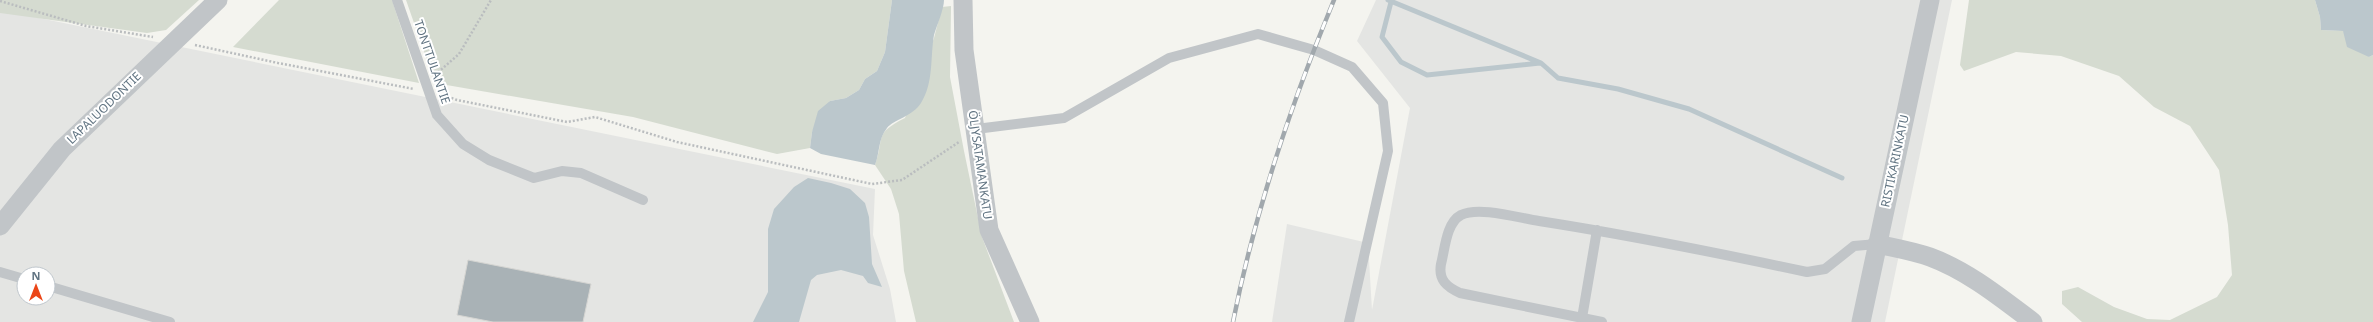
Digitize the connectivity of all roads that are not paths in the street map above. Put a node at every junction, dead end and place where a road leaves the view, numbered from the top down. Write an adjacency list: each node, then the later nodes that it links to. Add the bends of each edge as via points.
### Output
1 (218, 0): 7 (street, LAPALUODONTIE, via 62,149)
2 (397, 0): 6 (lane, TONTTULANTIE, via 437,115 463,144 489,160 534,178 562,170 581,173)
3 (964, 0): 5 (street, ÖLJYSATAMANKATU, via 964,50)
4 (1930, 0): 9 (street, RISTIKARINKATU)
5 (976, 129): 15 (street, ÖLJYSATAMANKATU, via 989,230); 16 (lane, via 1064,118 1168,58 1258,34 1314,50 1352,67 1383,103 1388,151)
6 (643, 200)
7 (0, 226)
8 (1597, 230): 9 (lane, via 1806,272 1825,269 1854,246); 13 (lane); 13 (lane, via 1481,212 1469,213 1456,219 1450,227 1440,269 1443,282 1460,293)
9 (1876, 244): 18 (street, RISTIKARINKATU); 19 (street, via 1912,252 1950,266 1981,284)
10 (0, 272): 11 (lane)
11 (16, 277)
12 (56, 288): 14 (lane)
13 (1582, 318): 17 (lane)
14 (170, 322)
15 (1030, 322)
16 (1349, 322)
17 (1602, 322)
18 (1861, 322)
19 (2033, 322)

